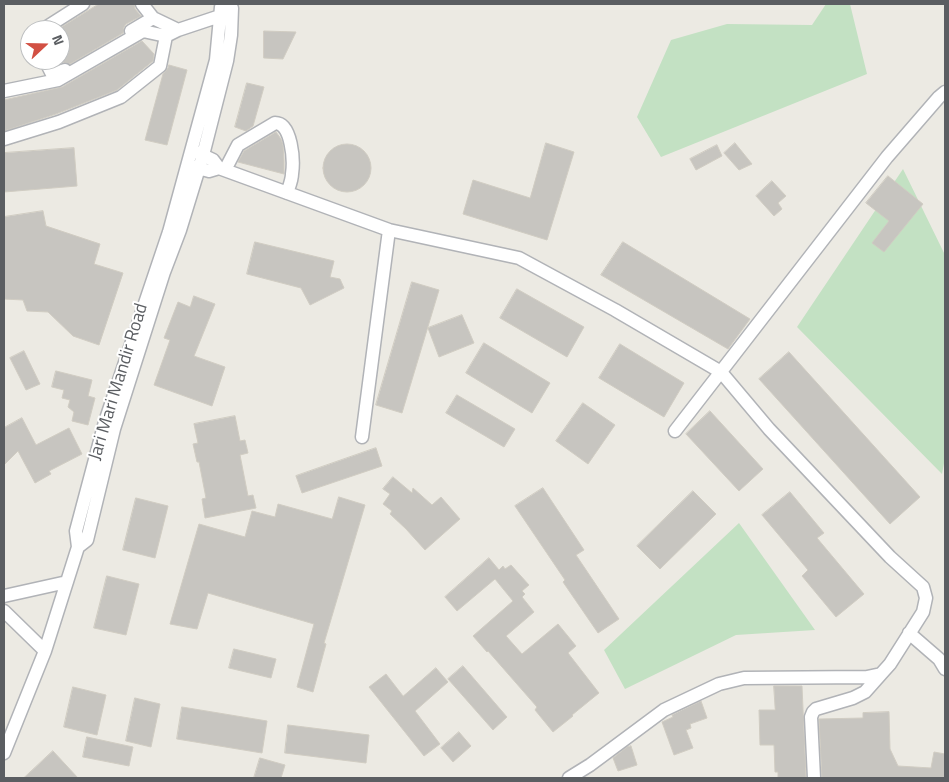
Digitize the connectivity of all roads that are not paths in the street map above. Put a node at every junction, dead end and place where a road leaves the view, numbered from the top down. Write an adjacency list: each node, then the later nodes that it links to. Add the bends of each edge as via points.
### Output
1 (83, 4): 5 (street)
2 (142, 4): 4 (street)
3 (226, 8): 6 (street); 14 (street, Jari Mari Mandir Road)
4 (153, 18): 6 (street); 8 (street)
5 (58, 20)
6 (178, 30): 7 (street)
7 (166, 36): 11 (street, via 143,31 58,80); 13 (street, via 160,66 121,97 59,122)
8 (70, 68)
9 (50, 70): 10 (street, via 52,74)
10 (63, 70)
11 (4, 91)
12 (945, 92): 19 (street, via 887,157)
13 (4, 139)
14 (197, 152): 15 (street, Jari Mari Mandir Road); 16 (street, via 214,160)
15 (193, 167): 16 (street, via 209,171); 22 (street, Jari Mari Mandir Road, via 169,232 133,353 105,422 76,531 78,547)
16 (222, 169): 17 (street); 17 (street, via 238,145 275,123 282,124 291,144 292,175)
17 (287, 193): 18 (street)
18 (389, 230): 19 (street, via 520,258); 21 (street)
19 (721, 372): 20 (street); 25 (street, via 769,429 890,557 923,587 926,598 923,612)
20 (675, 431)
21 (362, 437)
22 (67, 582): 23 (street); 26 (street, Jari Mari Mandir Road)
23 (4, 596)
24 (4, 611): 26 (street)
25 (909, 633): 27 (street, via 939,659); 28 (street)
26 (45, 651): 29 (street, Jari Mari Mandir Road)
27 (945, 669)
28 (881, 674): 30 (street, via 867,677 744,678 719,684 664,710); 31 (street, via 865,692 813,712)
29 (4, 753)
30 (569, 778)
31 (814, 778)

